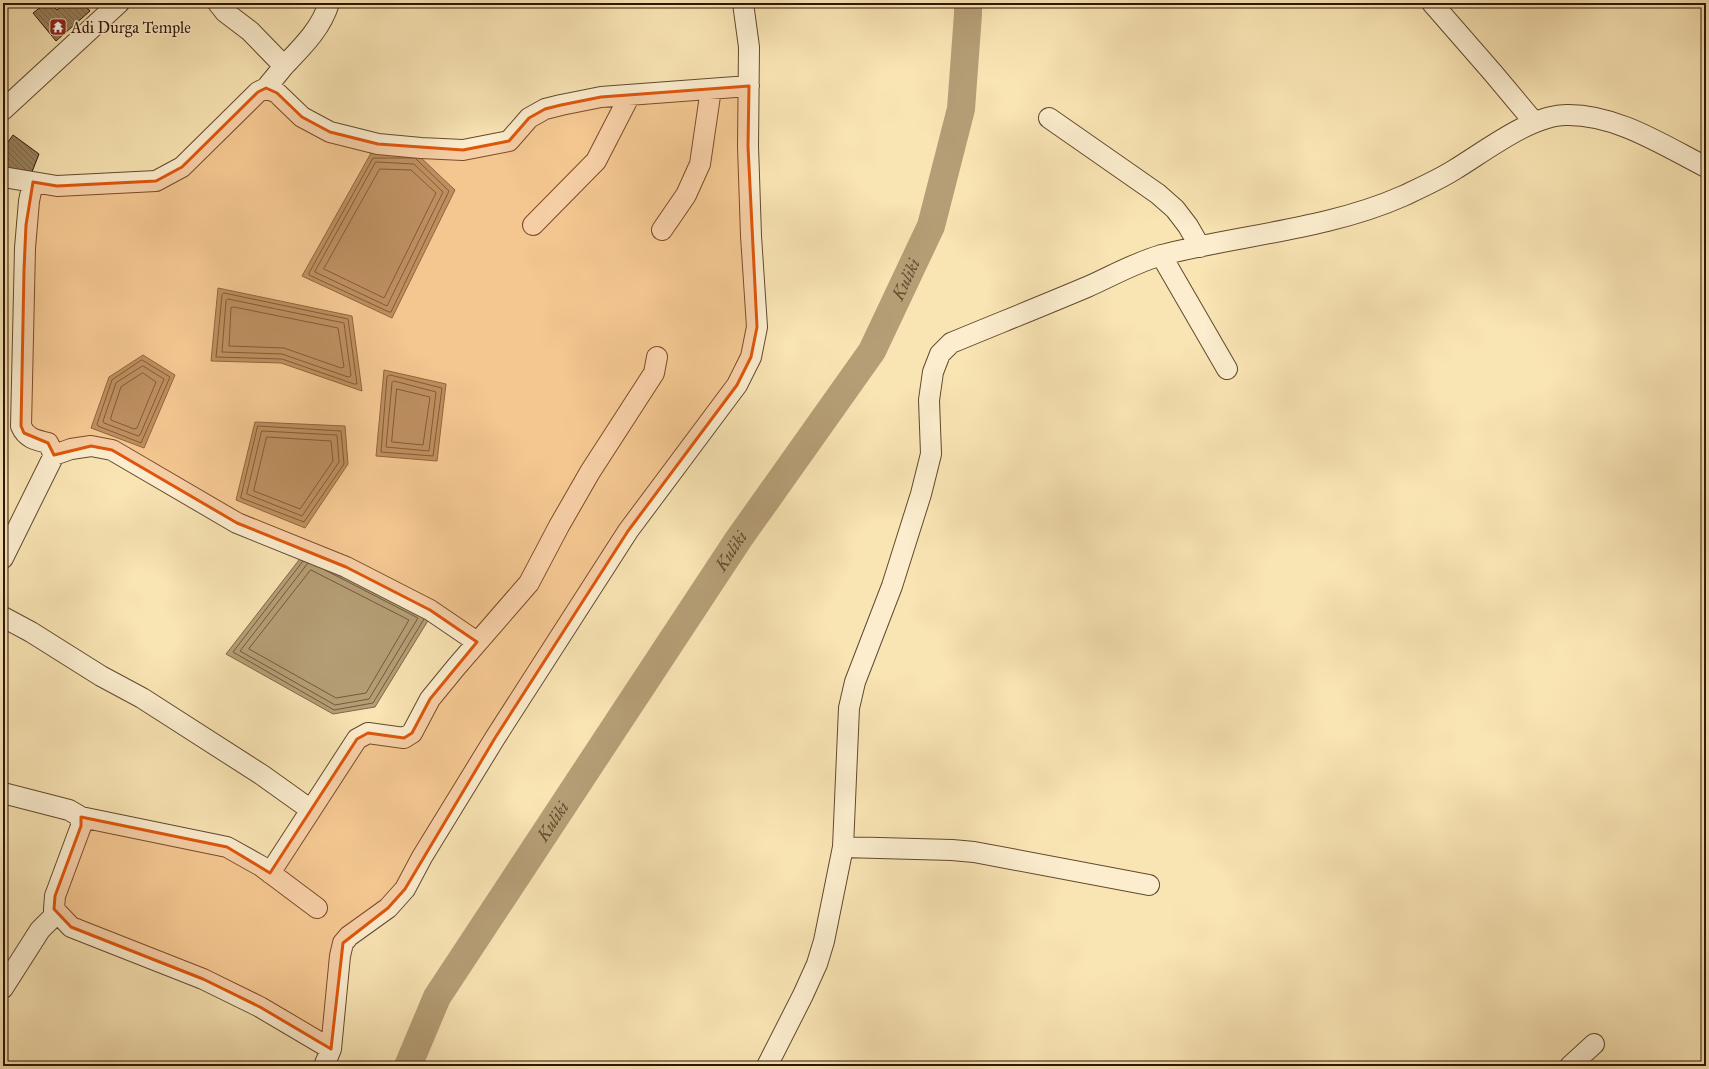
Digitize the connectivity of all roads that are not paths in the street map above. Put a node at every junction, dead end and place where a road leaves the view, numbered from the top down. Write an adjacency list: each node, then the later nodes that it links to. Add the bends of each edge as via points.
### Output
1 (119, 3): 11 (street)
2 (218, 3): 6 (street)
3 (329, 3): 6 (street, via 318,28)
4 (743, 3): 7 (street, via 749,47)
5 (1432, 3): 13 (street)
6 (284, 66): 8 (street)
7 (749, 86): 9 (street); 37 (street, via 748,146 757,327 751,357 737,385 624,538 495,738 405,889 388,908 349,936 344,943 340,956)
8 (266, 88): 10 (street, via 277,93 302,117 330,132 378,144 463,150 509,141 529,118 545,109 601,97); 16 (street, via 258,92 182,167 156,181 57,186)
9 (712, 89): 10 (street); 18 (street, via 700,164 686,195)
10 (630, 95): 17 (street, via 596,160)
11 (3, 110)
12 (1049, 118): 19 (street, via 1136,177 1175,208)
13 (1534, 122): 14 (street, via 1564,115 1607,121 1641,134); 19 (street, via 1451,172 1403,196 1365,210)
14 (1706, 167)
15 (3, 177): 16 (street)
16 (34, 182): 23 (street, via 29,201 25,240 20,426 24,433 34,440 48,443)
17 (533, 225)
18 (662, 230)
19 (1200, 247): 20 (street)
20 (1161, 255): 22 (street); 30 (street, via 952,343 940,354 933,372 929,400 930,454 922,494 892,586 855,682 849,708)
21 (657, 357): 26 (street, via 654,373 590,472 529,583)
22 (1228, 369)
23 (54, 454): 24 (street); 26 (street, via 91,446 112,450 237,523 346,567 430,610)
24 (3, 558)
25 (3, 617): 28 (street, via 142,698 262,775)
26 (477, 642): 28 (street, via 430,699 412,733 404,738 368,733 357,739)
27 (3, 793): 29 (street, via 69,810)
28 (311, 810): 31 (street)
29 (81, 816): 31 (street, via 227,847); 34 (street, via 81,826 55,896)
30 (843, 847): 32 (street, via 974,852); 38 (street, via 817,964)
31 (270, 873): 33 (street)
32 (1149, 885)
33 (317, 908)
34 (54, 909): 35 (street, via 54,916 40,930); 37 (street, via 71,927 202,979 260,1007)
35 (3, 988)
36 (1594, 1044): 39 (street)
37 (327, 1058)
38 (767, 1066)
39 (1570, 1066)

